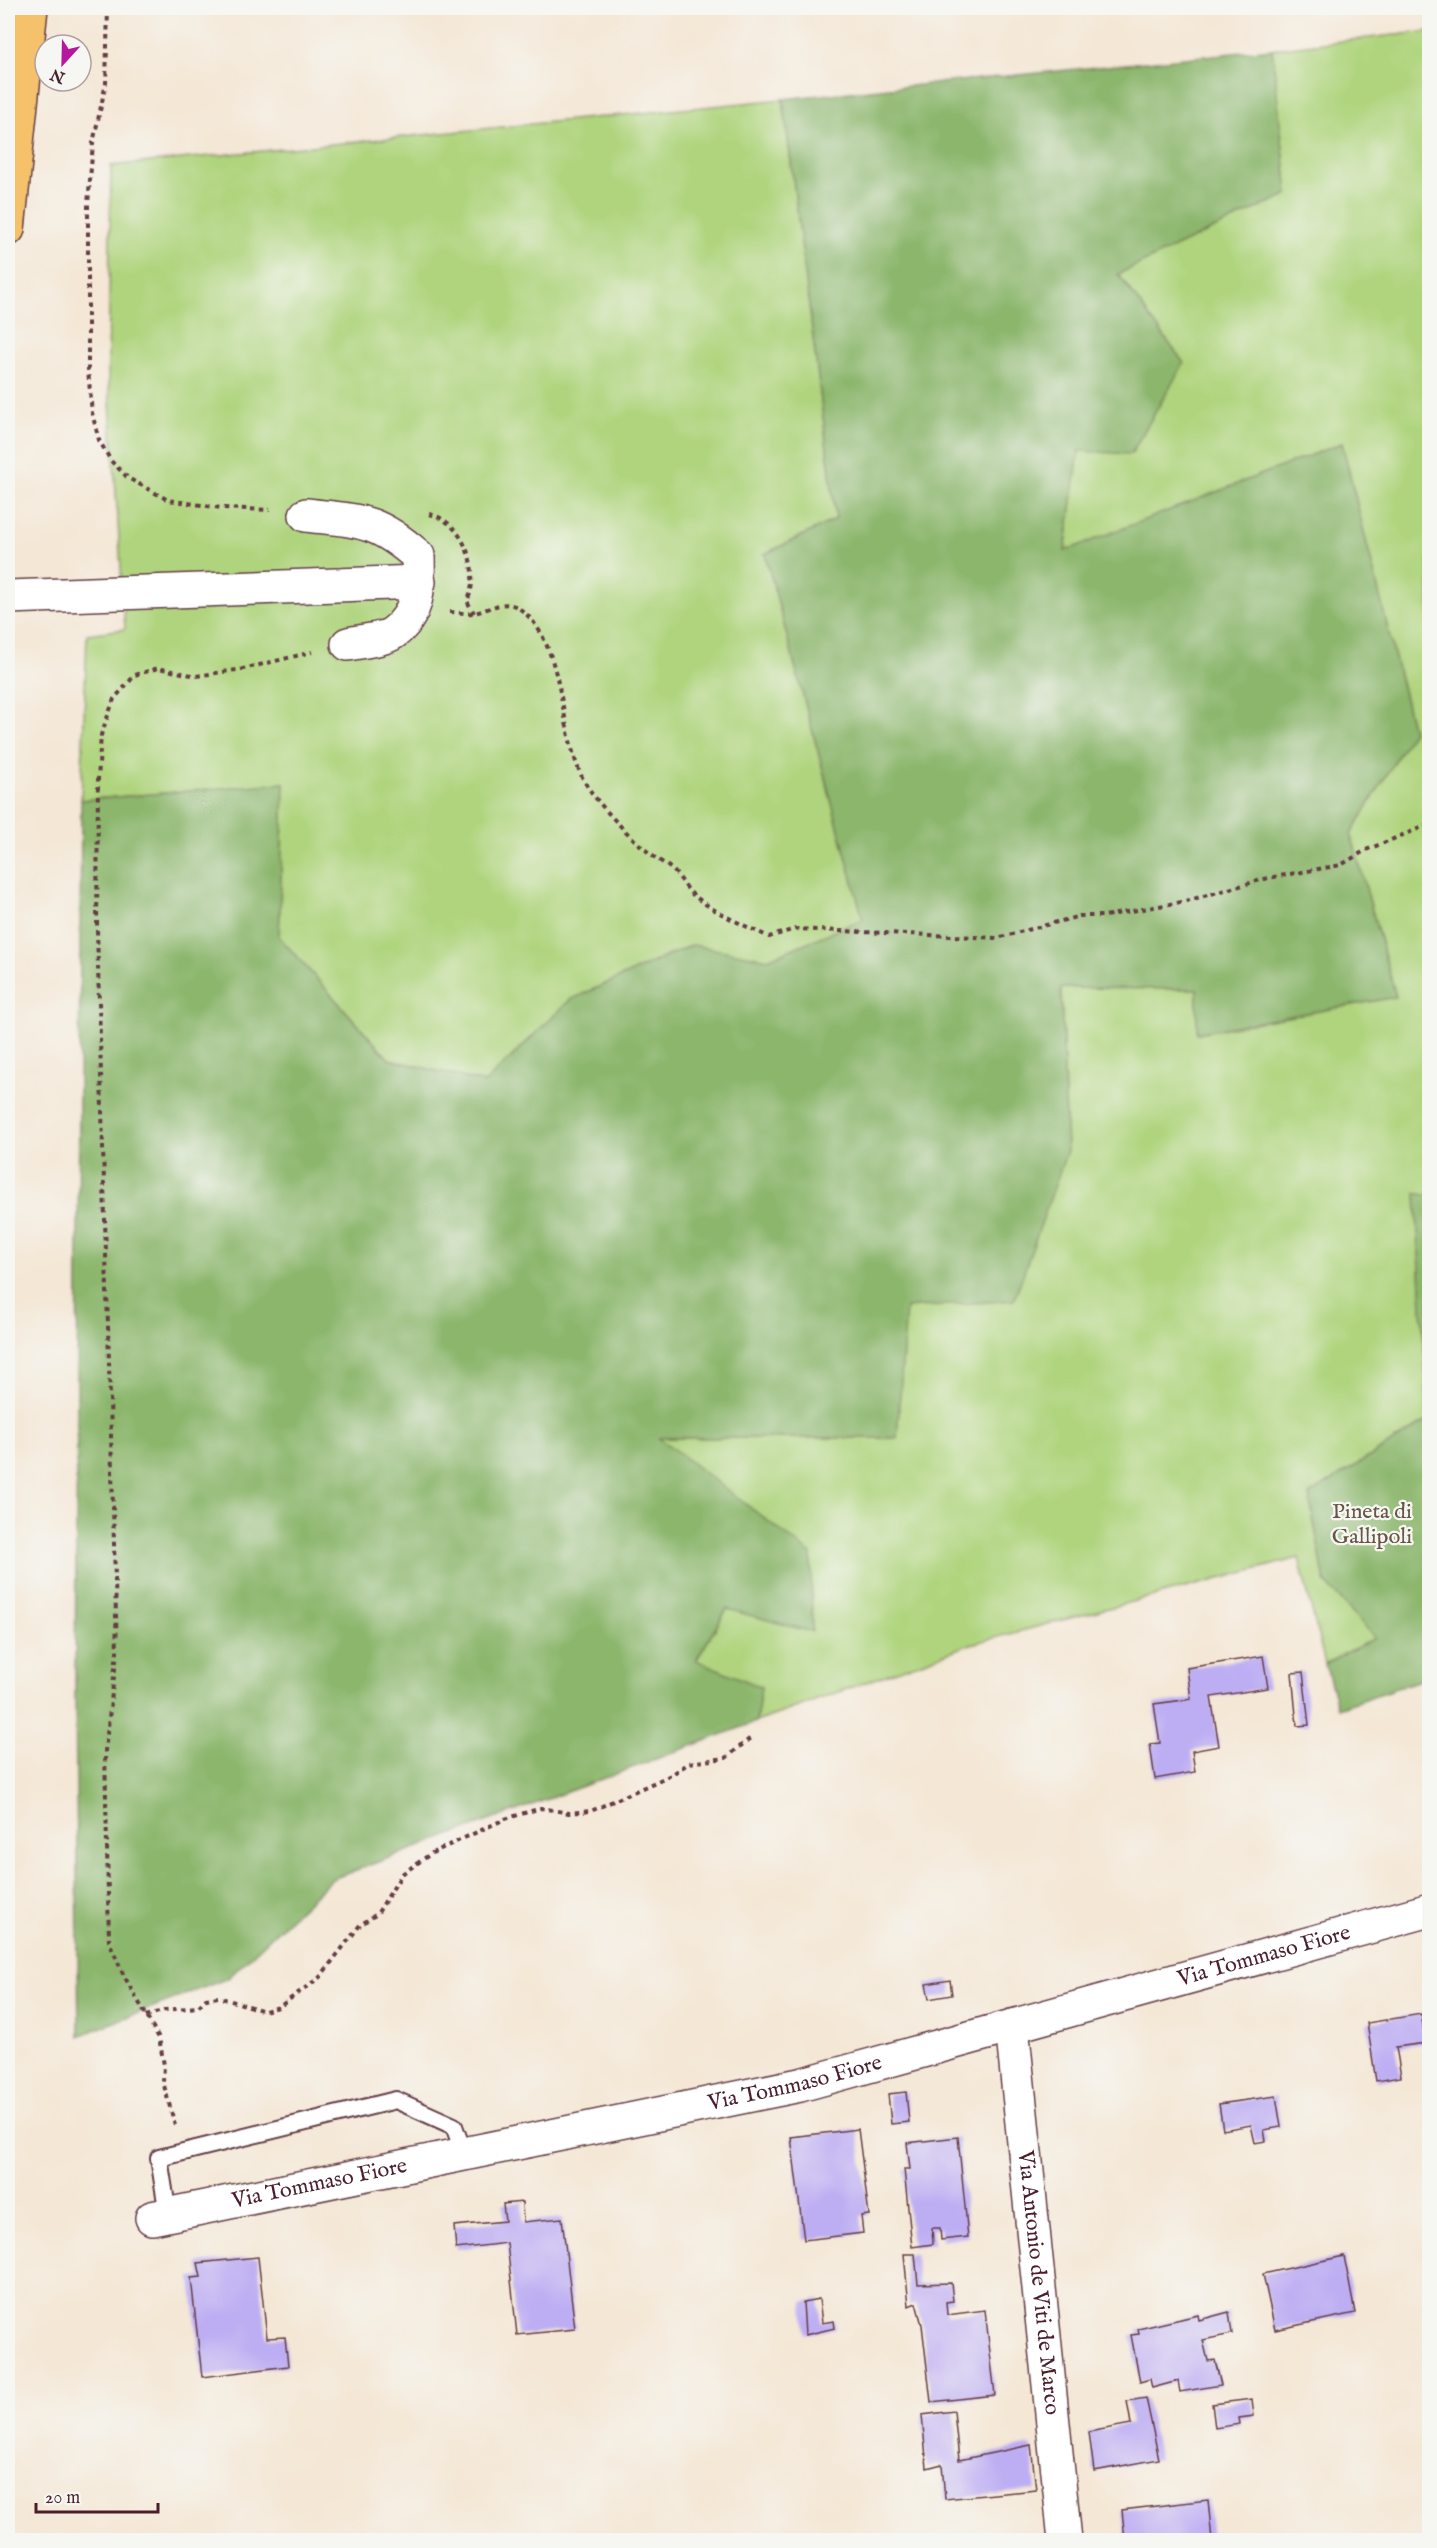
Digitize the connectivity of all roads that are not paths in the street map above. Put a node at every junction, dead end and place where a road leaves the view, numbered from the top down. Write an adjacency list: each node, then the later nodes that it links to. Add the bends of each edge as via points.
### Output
1 (31, 8): 2 (highway)
2 (8, 229)
3 (306, 516): 5 (street, via 367,522 394,535 418,556)
4 (8, 597): 5 (street, via 113,592)
5 (416, 597): 6 (street, via 392,634)
6 (348, 644)
7 (1430, 1910): 8 (street, Via Tommaso Fiore)
8 (1012, 2026): 9 (street, Via Tommaso Fiore, via 800,2085); 11 (street, Via Antonio de Viti de Marco)
9 (464, 2154): 10 (street, Via Tommaso Fiore); 10 (lane, via 454,2126 396,2100 159,2158)
10 (160, 2217)
11 (1065, 2541)

